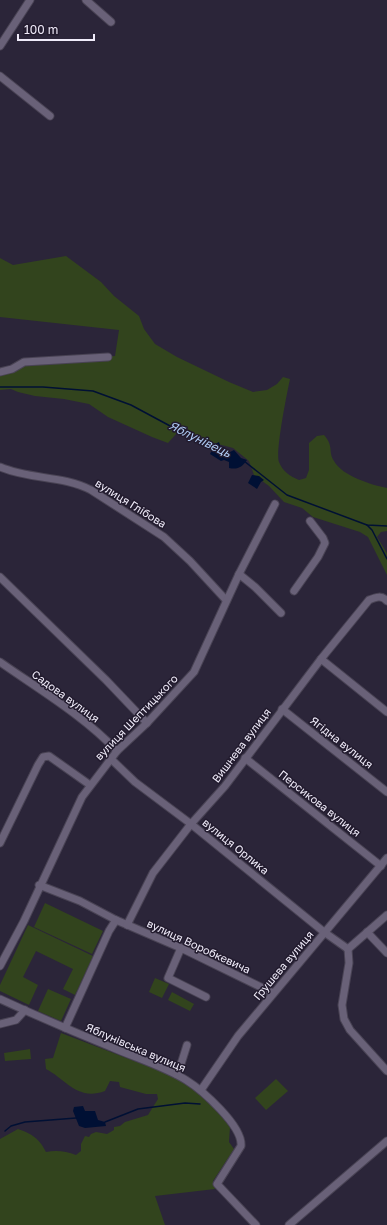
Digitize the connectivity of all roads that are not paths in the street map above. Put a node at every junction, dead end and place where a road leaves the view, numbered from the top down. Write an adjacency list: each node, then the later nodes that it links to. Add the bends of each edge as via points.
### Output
1 (30, 0): 4 (street)
2 (86, 0): 3 (street)
3 (111, 22)
4 (0, 46)
5 (0, 76): 6 (street)
6 (50, 116)
7 (108, 357): 8 (street, via 24,362)
8 (0, 372)
9 (0, 467): 15 (street, вулиця Глібова, via 25,475 64,480 91,490 164,537)
10 (275, 504): 12 (street, вулиця Шептицького)
11 (310, 522): 14 (street, via 325,543)
12 (239, 574): 15 (street, вулиця Шептицького); 17 (street)
13 (0, 577): 22 (street)
14 (294, 590)
15 (226, 600): 22 (street, вулиця Шептицького, via 194,672)
16 (387, 601): 18 (street, Вишнева вулиця, via 380,597 369,600)
17 (281, 614)
18 (321, 659): 20 (street, Вишнева вулиця); 21 (street)
19 (0, 662): 23 (street, Садова вулиця, via 58,702 106,739)
20 (282, 709): 25 (street, Вишнева вулиця); 27 (street, Ягідна вулиця)
21 (387, 712)
22 (147, 723): 23 (street, вулиця Шептицького)
23 (117, 751): 24 (street, вулиця Шептицького)
24 (111, 758): 26 (street, вулиця Шептицького); 28 (street, вулиця Орлика, via 135,782)
25 (245, 758): 28 (street, Вишнева вулиця, via 225,786); 31 (street, Персикова вулиця)
26 (90, 785): 29 (street, via 49,756 43,757); 32 (street, вулиця Шептицького)
27 (387, 792)
28 (191, 824): 35 (street, Вишнева вулиця, via 153,873); 36 (street, вулиця Орлика)
29 (0, 843)
30 (387, 858): 31 (street, Грушева вулиця)
31 (381, 866): 36 (street, Грушева вулиця)
32 (39, 885): 34 (street, вулиця Воробкевича, via 80,901); 41 (street, вулиця Шептицького, via 24,921)
33 (387, 914): 37 (street)
34 (116, 920): 35 (street, вулиця Воробкевича); 47 (street)
35 (127, 925): 38 (street, вулиця Воробкевича)
36 (324, 932): 39 (street, вулиця Орлика); 42 (street, Грушева вулиця)
37 (367, 932): 39 (street); 40 (street)
38 (181, 948): 42 (street, вулиця Воробкевича); 43 (street, via 168,978)
39 (348, 949): 49 (street, via 349,963 342,1005 344,1019 350,1030)
40 (387, 953)
41 (0, 966)
42 (273, 993): 51 (street, Грушева вулиця, via 238,1036)
43 (206, 997)
44 (0, 999): 45 (street, Яблунівська вулиця)
45 (25, 1010): 46 (street, via 16,1020); 47 (street, Яблунівська вулиця)
46 (0, 1024)
47 (65, 1028): 50 (street, Яблунівська вулиця)
48 (187, 1045): 50 (street)
49 (387, 1071)
50 (176, 1074): 51 (street, Яблунівська вулиця)
51 (201, 1090): 53 (street, Яблунівська вулиця, via 236,1129 241,1141 217,1184)
52 (387, 1141): 54 (street)
53 (256, 1225)
54 (289, 1225)

